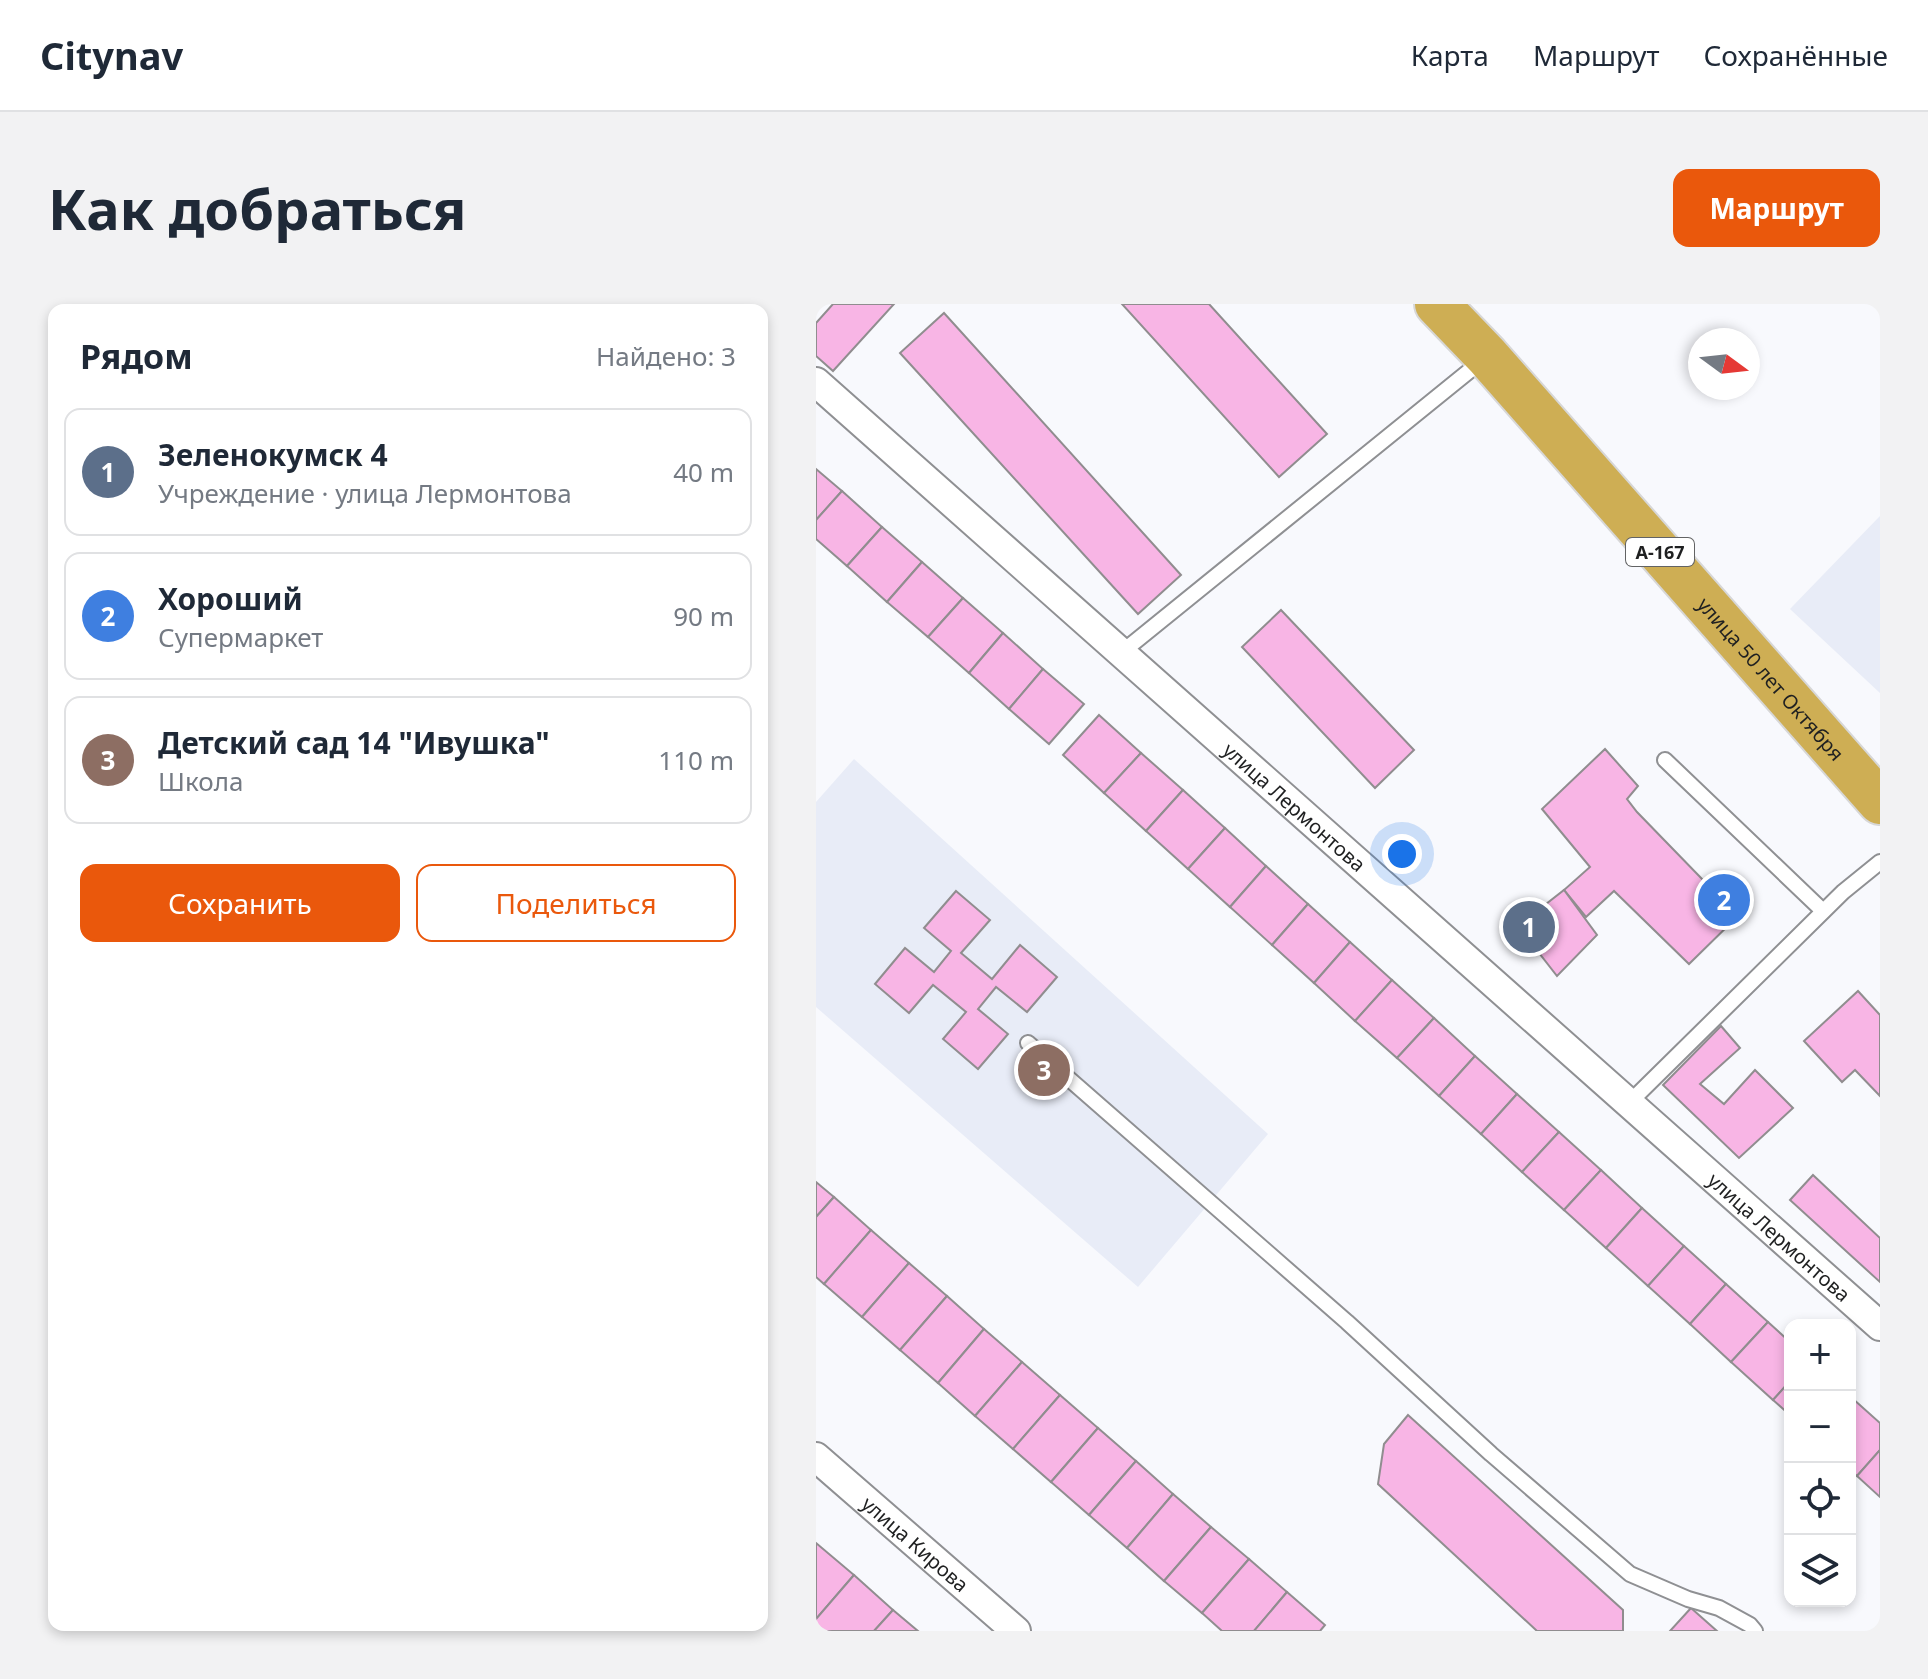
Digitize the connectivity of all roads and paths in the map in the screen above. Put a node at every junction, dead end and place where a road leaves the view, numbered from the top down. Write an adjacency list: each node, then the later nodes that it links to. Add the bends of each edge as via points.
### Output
1 (1437, 304): 2 (highway, улица 50 лет Октября / А-167)
2 (1487, 356): 4 (lane); 6 (highway, улица 50 лет Октября / А-167)
3 (816, 382): 4 (street, улица Лермонтова)
4 (1121, 653): 10 (street, улица Лермонтова)
5 (1665, 760): 8 (lane)
6 (1880, 802)
7 (1880, 862): 8 (lane)
8 (1823, 911): 10 (lane)
9 (1028, 1043): 14 (lane, via 1630,1574 1719,1608)
10 (1629, 1103): 11 (street, улица Лермонтова)
11 (1880, 1326)
12 (816, 1457): 13 (street, улица Кирова)
13 (1016, 1631)
14 (1755, 1631)

